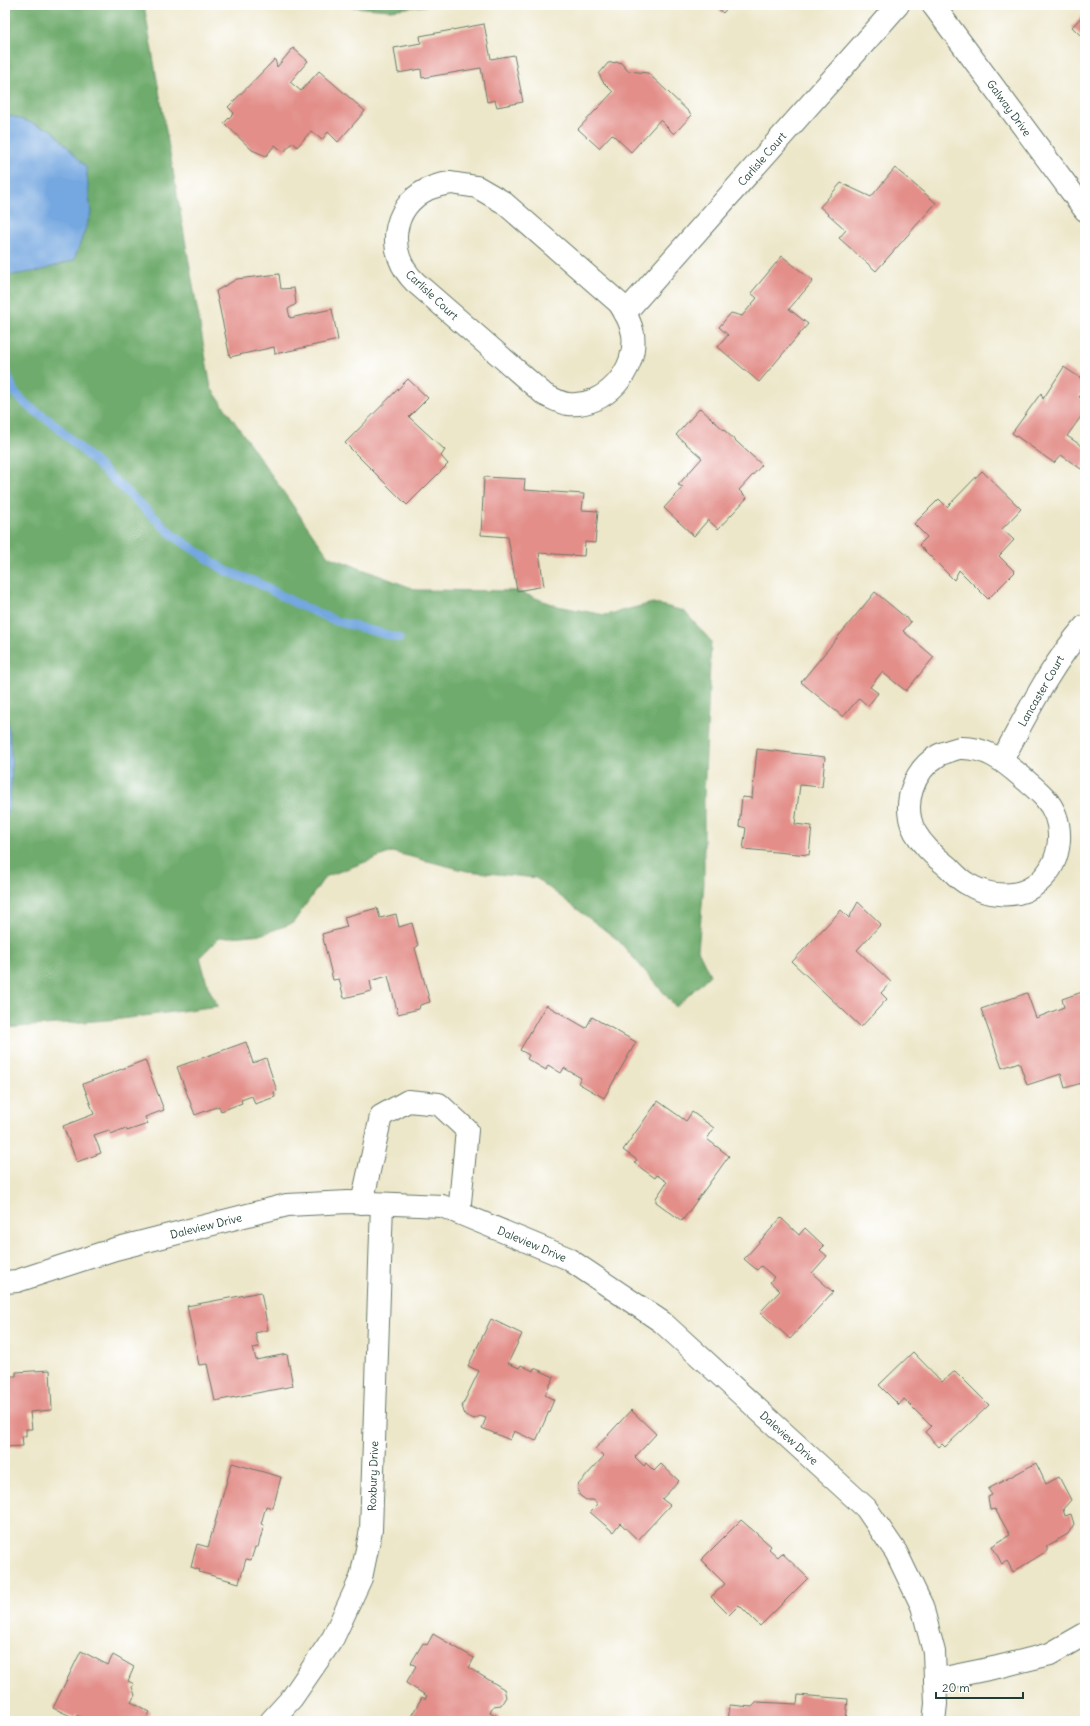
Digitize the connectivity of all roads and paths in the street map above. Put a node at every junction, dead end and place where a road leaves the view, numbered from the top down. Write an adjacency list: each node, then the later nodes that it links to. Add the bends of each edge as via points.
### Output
1 (898, 5): 4 (street, Carlisle Court)
2 (933, 5): 3 (street, Galway Drive)
3 (1085, 210)
4 (625, 313): 4 (street, Carlisle Court, via 611,296 530,224 503,202 477,187 451,183 428,189 418,195 402,213 396,241 406,272 545,395 568,404 582,403 608,393 619,382 626,371 633,334)
5 (1085, 626): 6 (street, Lancaster Court, via 1065,649)
6 (1002, 760): 6 (street, via 990,753 970,748 959,748 940,755 924,768 917,778 909,805 915,831 933,855 973,888 997,895 1010,895 1030,889 1043,879 1058,855 1060,835 1051,807 1045,798)
7 (372, 1203): 8 (street, Daleview Drive, via 442,1206); 8 (street, Roxbury Drive, via 381,1116 408,1101 440,1104 466,1130); 9 (street, Daleview Drive, via 287,1205 115,1249 17,1281); 12 (street, Roxbury Drive, via 371,1530 361,1578 333,1638 292,1698)
8 (459, 1213): 11 (street, Daleview Drive, via 567,1258 662,1322 866,1508 896,1552 922,1606 934,1652)
9 (5, 1282)
10 (1085, 1634): 11 (street, via 1050,1654)
11 (935, 1680): 13 (street, Daleview Drive)
12 (271, 1721)
13 (934, 1721)

